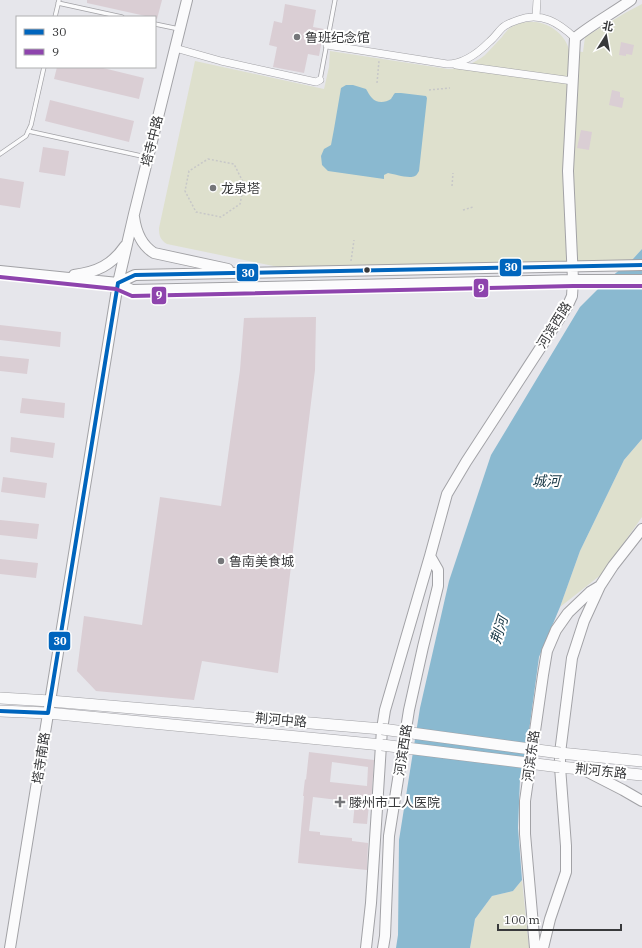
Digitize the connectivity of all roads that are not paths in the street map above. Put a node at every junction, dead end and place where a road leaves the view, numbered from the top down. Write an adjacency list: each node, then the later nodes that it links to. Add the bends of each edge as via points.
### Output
1 (187, 0): 10 (main road, 塔寺中路)
2 (335, 0): 12 (lane)
3 (537, 0): 8 (street)
4 (631, 0): 11 (main road)
5 (58, 1): 6 (lane); 7 (lane)
6 (55, 16)
7 (118, 16)
8 (536, 17): 11 (street, via 552,21); 14 (street, via 511,22 479,52 464,61)
9 (156, 24): 10 (lane)
10 (179, 30): 13 (main road, 塔寺中路)
11 (576, 38): 17 (main road, 河滨西路)
12 (327, 45): 14 (street); 16 (lane)
13 (175, 48): 16 (street, via 316,82); 20 (main road, 塔寺中路)
14 (452, 64): 17 (street)
15 (44, 68): 18 (lane)
16 (320, 80)
17 (573, 81): 24 (main road, 河滨西路, via 568,171)
18 (28, 130): 19 (lane, via 26,136); 20 (lane)
19 (0, 154)
20 (148, 157): 21 (main road, 塔寺中路)
21 (134, 214): 22 (main road, 塔寺中路); 26 (main road, via 141,241 154,253)
22 (128, 237): 27 (main road, via 118,255 100,269); 30 (main road, 塔寺中路)
23 (642, 265): 24 (main road)
24 (573, 267): 26 (main road); 28 (main road, 河滨西路)
25 (0, 271): 27 (main road)
26 (243, 273): 30 (main road, via 135,275)
27 (57, 277): 30 (main road)
28 (573, 280): 29 (main road); 30 (main road, via 132,290); 32 (main road, 河滨西路, via 572,296 567,307 447,494)
29 (642, 280)
30 (118, 283): 35 (main road, 塔寺南路)
31 (642, 529): 33 (main road, 河滨东路)
32 (430, 556): 38 (main road, 河滨西路, via 385,710); 48 (main road, 河滨西路, via 438,570 438,586 409,710 389,836)
33 (600, 586): 40 (main road, 河滨东路, via 584,621 572,658); 49 (main road, 河滨东路, via 568,613 556,630 547,651 525,801 525,834)
34 (0, 698): 35 (main road, 荆河中路)
35 (50, 701): 37 (main road, 塔寺南路); 38 (main road, 荆河中路)
36 (0, 711): 37 (main road, 荆河中路)
37 (48, 713): 39 (main road, 荆河中路); 46 (main road, 塔寺南路)
38 (382, 729): 39 (main road, 河滨西路); 40 (main road, 荆河中路, bridge)
39 (382, 745): 42 (main road, 荆河中路, bridge); 47 (main road, 河滨西路)
40 (560, 753): 41 (main road, 荆河东路); 42 (main road, 河滨东路)
41 (642, 761)
42 (560, 767): 43 (main road, 荆河东路); 50 (main road, 河滨东路, via 566,872)
43 (581, 768): 44 (main road, 荆河东路); 45 (main road)
44 (642, 775)
45 (642, 801)
46 (10, 948)
47 (366, 948)
48 (383, 948)
49 (535, 948)
50 (543, 948)

